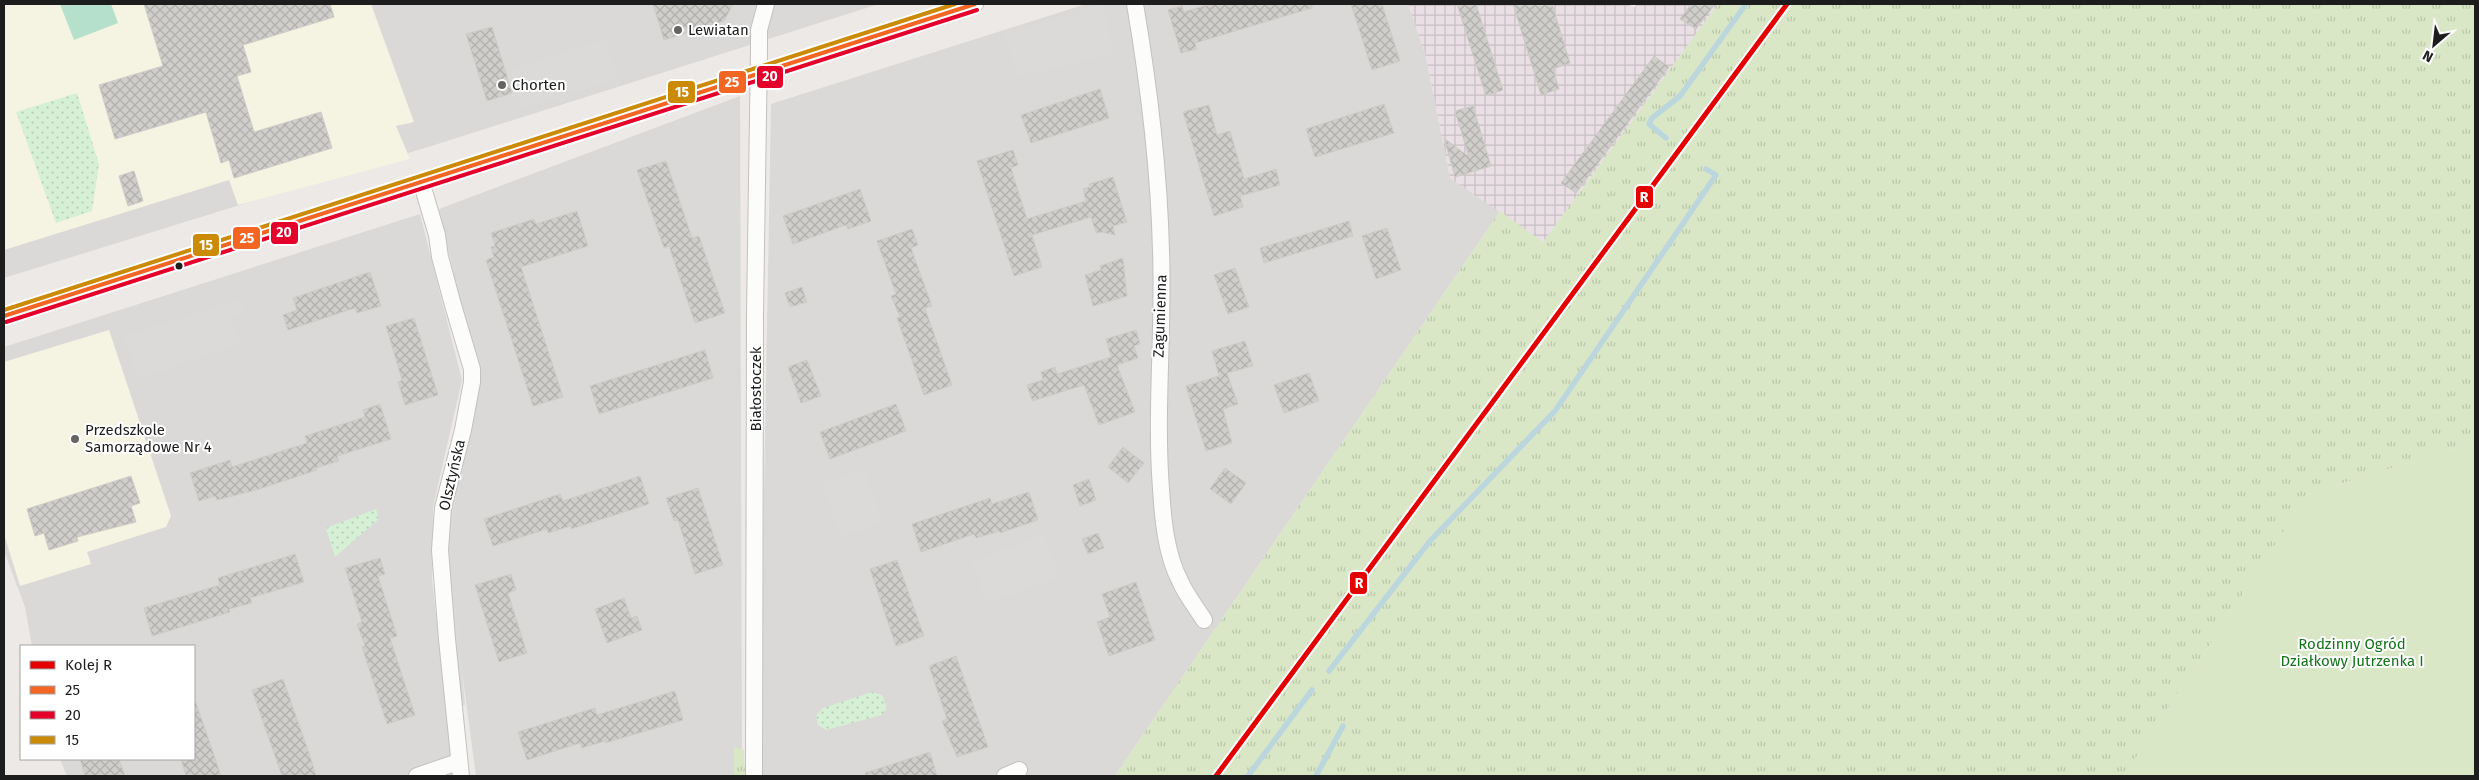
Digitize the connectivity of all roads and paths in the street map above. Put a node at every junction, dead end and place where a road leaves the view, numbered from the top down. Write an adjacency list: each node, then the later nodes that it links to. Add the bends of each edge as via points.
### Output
1 (766, 4): 4 (street, Białostoczek, via 759,30)
2 (975, 4): 4 (street)
3 (1135, 4): 7 (street, Zagumienna, via 1148,80 1158,180 1161,254 1157,412 1166,539 1179,580)
4 (759, 72): 5 (street); 10 (street, Białostoczek)
5 (420, 181): 6 (street); 8 (street, Olsztyńska, via 472,369 440,542)
6 (4, 316)
7 (1204, 620)
8 (459, 769): 9 (street)
9 (418, 776)
10 (754, 776)

